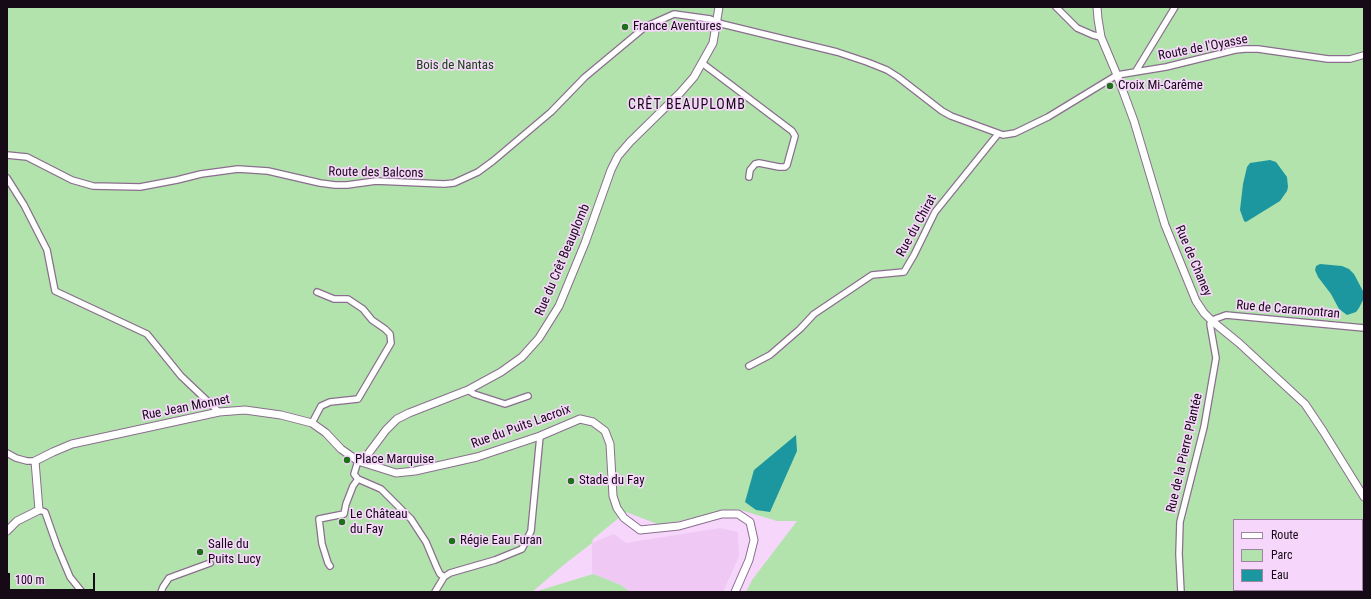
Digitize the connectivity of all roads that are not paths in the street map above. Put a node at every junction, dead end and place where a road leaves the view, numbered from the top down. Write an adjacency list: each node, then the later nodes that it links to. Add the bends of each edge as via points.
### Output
1 (719, 7): 5 (street, Rue du Crêt Beauplomb)
2 (1056, 7): 6 (street, via 1077,28)
3 (1097, 7): 6 (street, Rue de Chaney)
4 (1175, 7): 9 (street)
5 (717, 22): 8 (street, Rue du Crêt Beauplomb, via 713,43); 11 (street, Route des Balcons, via 837,52 877,66 898,77 942,111); 12 (street, Route des Balcons, via 674,14 649,25 585,77 551,112 493,161 478,172 454,183 382,181 335,185 268,171 238,169 140,187 93,186 72,180 27,157)
6 (1101, 37): 10 (street, Rue de Chaney)
7 (1364, 55): 9 (street, Route de l'Oyasse, via 1350,59 1328,59 1245,49)
8 (702, 63): 13 (street, via 792,131 795,136 785,167 755,164 750,170); 19 (street, Rue du Crêt Beauplomb, via 680,93 618,156 559,306 539,338 522,357)
9 (1136, 72): 10 (street, Route de l'Oyasse)
10 (1117, 75): 11 (street, via 1048,117 1015,133); 16 (street, Rue de Chaney, via 1134,121 1171,242 1196,301)
11 (998, 134): 18 (street, Rue du Chirat, via 935,212 904,272 872,275 814,314 770,355)
12 (7, 155)
13 (749, 177)
14 (7, 178): 21 (street, via 47,250 55,292 147,334 181,376)
15 (317, 292): 22 (street, via 334,299 348,299 363,309 390,334 391,343 358,400 330,402 321,406)
16 (1212, 321): 17 (street, Rue de Caramontran, via 1226,315); 28 (street, Rue de Chaney, via 1305,404); 38 (street, Rue de la Pierre Plantée, via 1210,324 1216,358 1204,427 1180,522 1178,554)
17 (1364, 328)
18 (749, 366)
19 (468, 390): 20 (street, via 505,404); 26 (street, Rue du Crêt Beauplomb, via 397,419)
20 (528, 396)
21 (219, 412): 22 (street, Rue Jean Monnet, via 245,410); 25 (street, Rue Jean Monnet, via 72,444)
22 (312, 423): 26 (street, Rue Jean Monnet)
23 (540, 436): 26 (street, Rue du Puits Lacroix, via 477,457 415,471 396,473); 33 (street, via 531,530 522,549); 37 (street, Rue du Puits Lacroix, via 580,419 594,422 605,431 610,444 613,496 617,508 624,518 640,530 679,526 722,514 738,514 750,522 754,540 749,560)
24 (7, 453): 25 (street, via 16,458)
25 (35, 461): 29 (street)
26 (360, 462): 27 (street, via 354,474)
27 (358, 479): 32 (street, via 352,486 344,514 319,519 322,544); 33 (street, via 381,489 411,519)
28 (1364, 497)
29 (39, 510): 30 (street, via 17,521); 34 (street, via 45,512 70,577)
30 (7, 531)
31 (210, 563): 35 (street, via 169,578)
32 (330, 566)
33 (444, 577): 36 (street)
34 (82, 592)
35 (161, 592)
36 (435, 592)
37 (735, 592)
38 (1181, 592)

